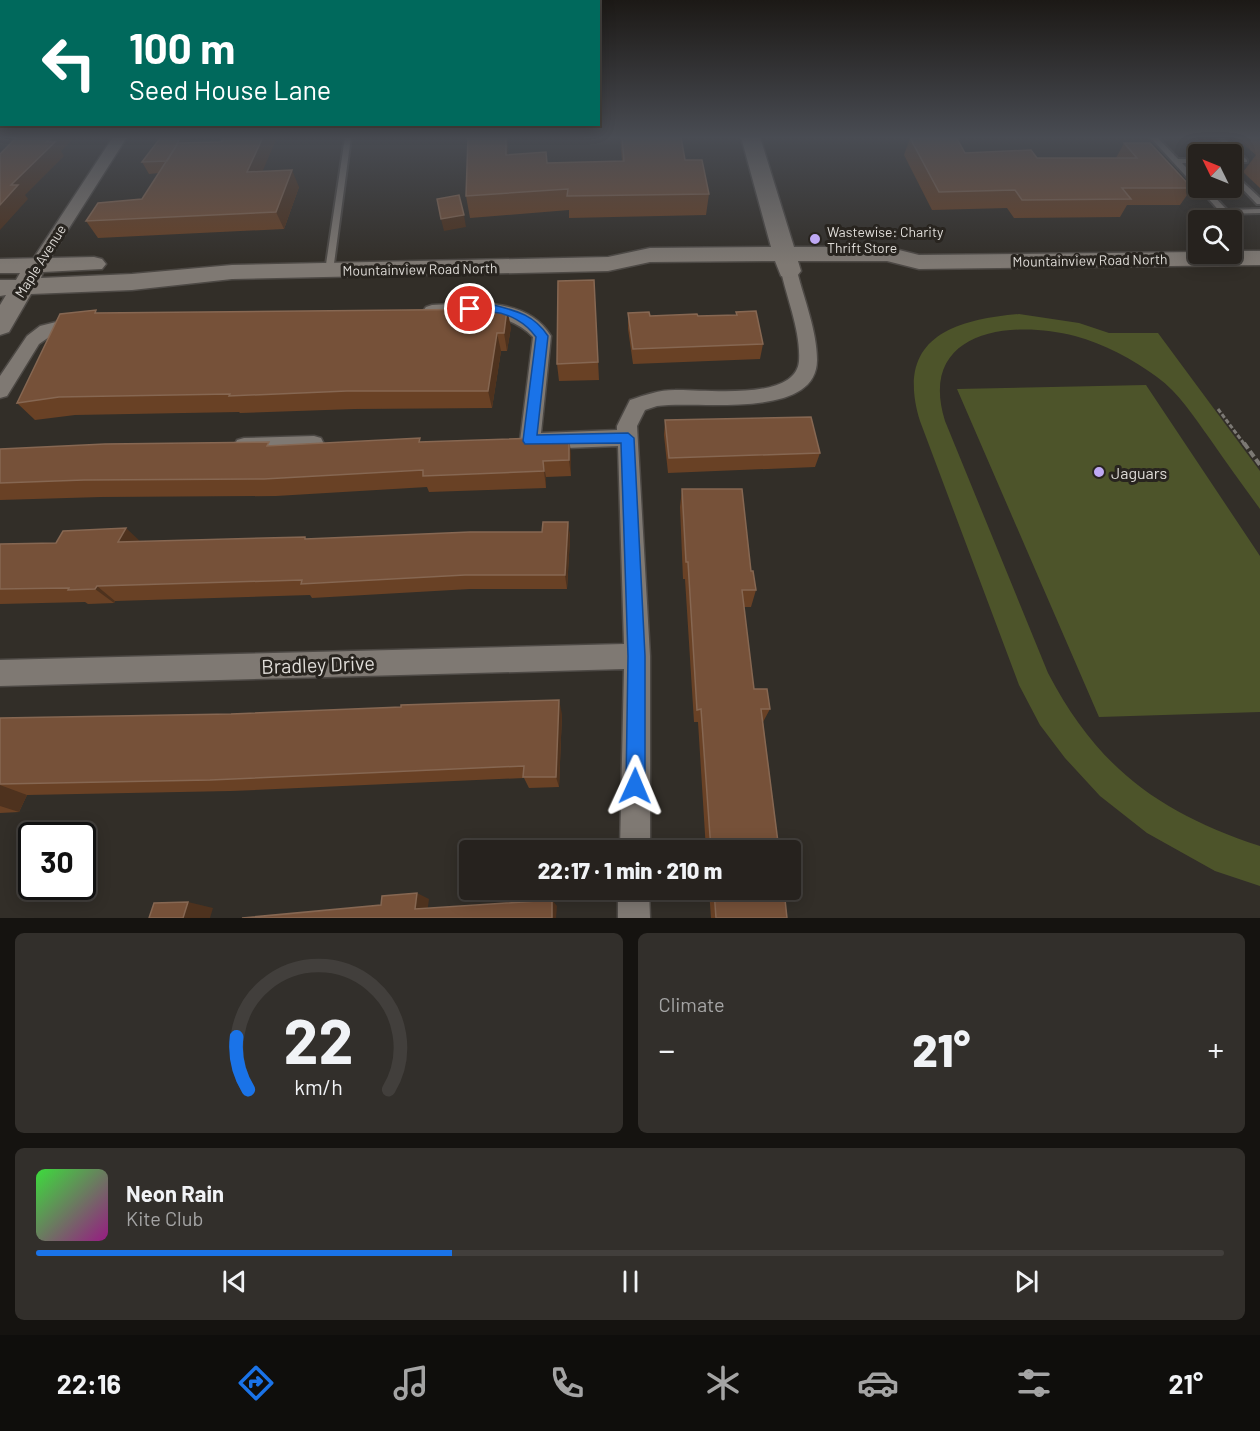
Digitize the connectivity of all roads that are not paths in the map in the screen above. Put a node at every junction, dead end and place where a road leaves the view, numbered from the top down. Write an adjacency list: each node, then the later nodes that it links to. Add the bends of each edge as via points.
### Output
1 (92, 180): 10 (street, Maple Avenue)
2 (342, 180): 12 (lane)
3 (763, 180): 9 (main road)
4 (1242, 184): 6 (lane)
5 (1212, 198): 7 (lane, via 1225,212)
6 (1260, 202)
7 (1260, 211)
8 (1260, 258): 9 (main road, Mountainview Road North, via 919,262 894,270)
9 (787, 263): 12 (main road, Mountainview Road North, via 645,272 608,264); 19 (street, via 809,364 803,379 782,393 659,398 638,405 627,426)
10 (37, 265): 11 (main road, Mountainview Road North); 13 (main road, Mountainview Road North, via 146,264); 14 (main road, Maple Avenue)
11 (0, 266)
12 (329, 271): 13 (main road, Mountainview Road North)
13 (232, 272): 14 (main road, Mountainview Road North, via 132,282)
14 (12, 287): 17 (main road, Maple Avenue)
15 (410, 311): 21 (street, via 494,309 531,323 542,336)
16 (102, 320): 18 (street, via 46,330 33,340)
17 (0, 326)
18 (0, 391)
19 (628, 438): 21 (street); 24 (street)
20 (507, 441): 21 (street)
21 (530, 441)
22 (330, 444): 23 (street)
23 (224, 446)
24 (637, 656): 25 (street, Bradley Drive); 26 (street)
25 (0, 673)
26 (635, 840)
27 (634, 900): 28 (street)
28 (634, 918)

